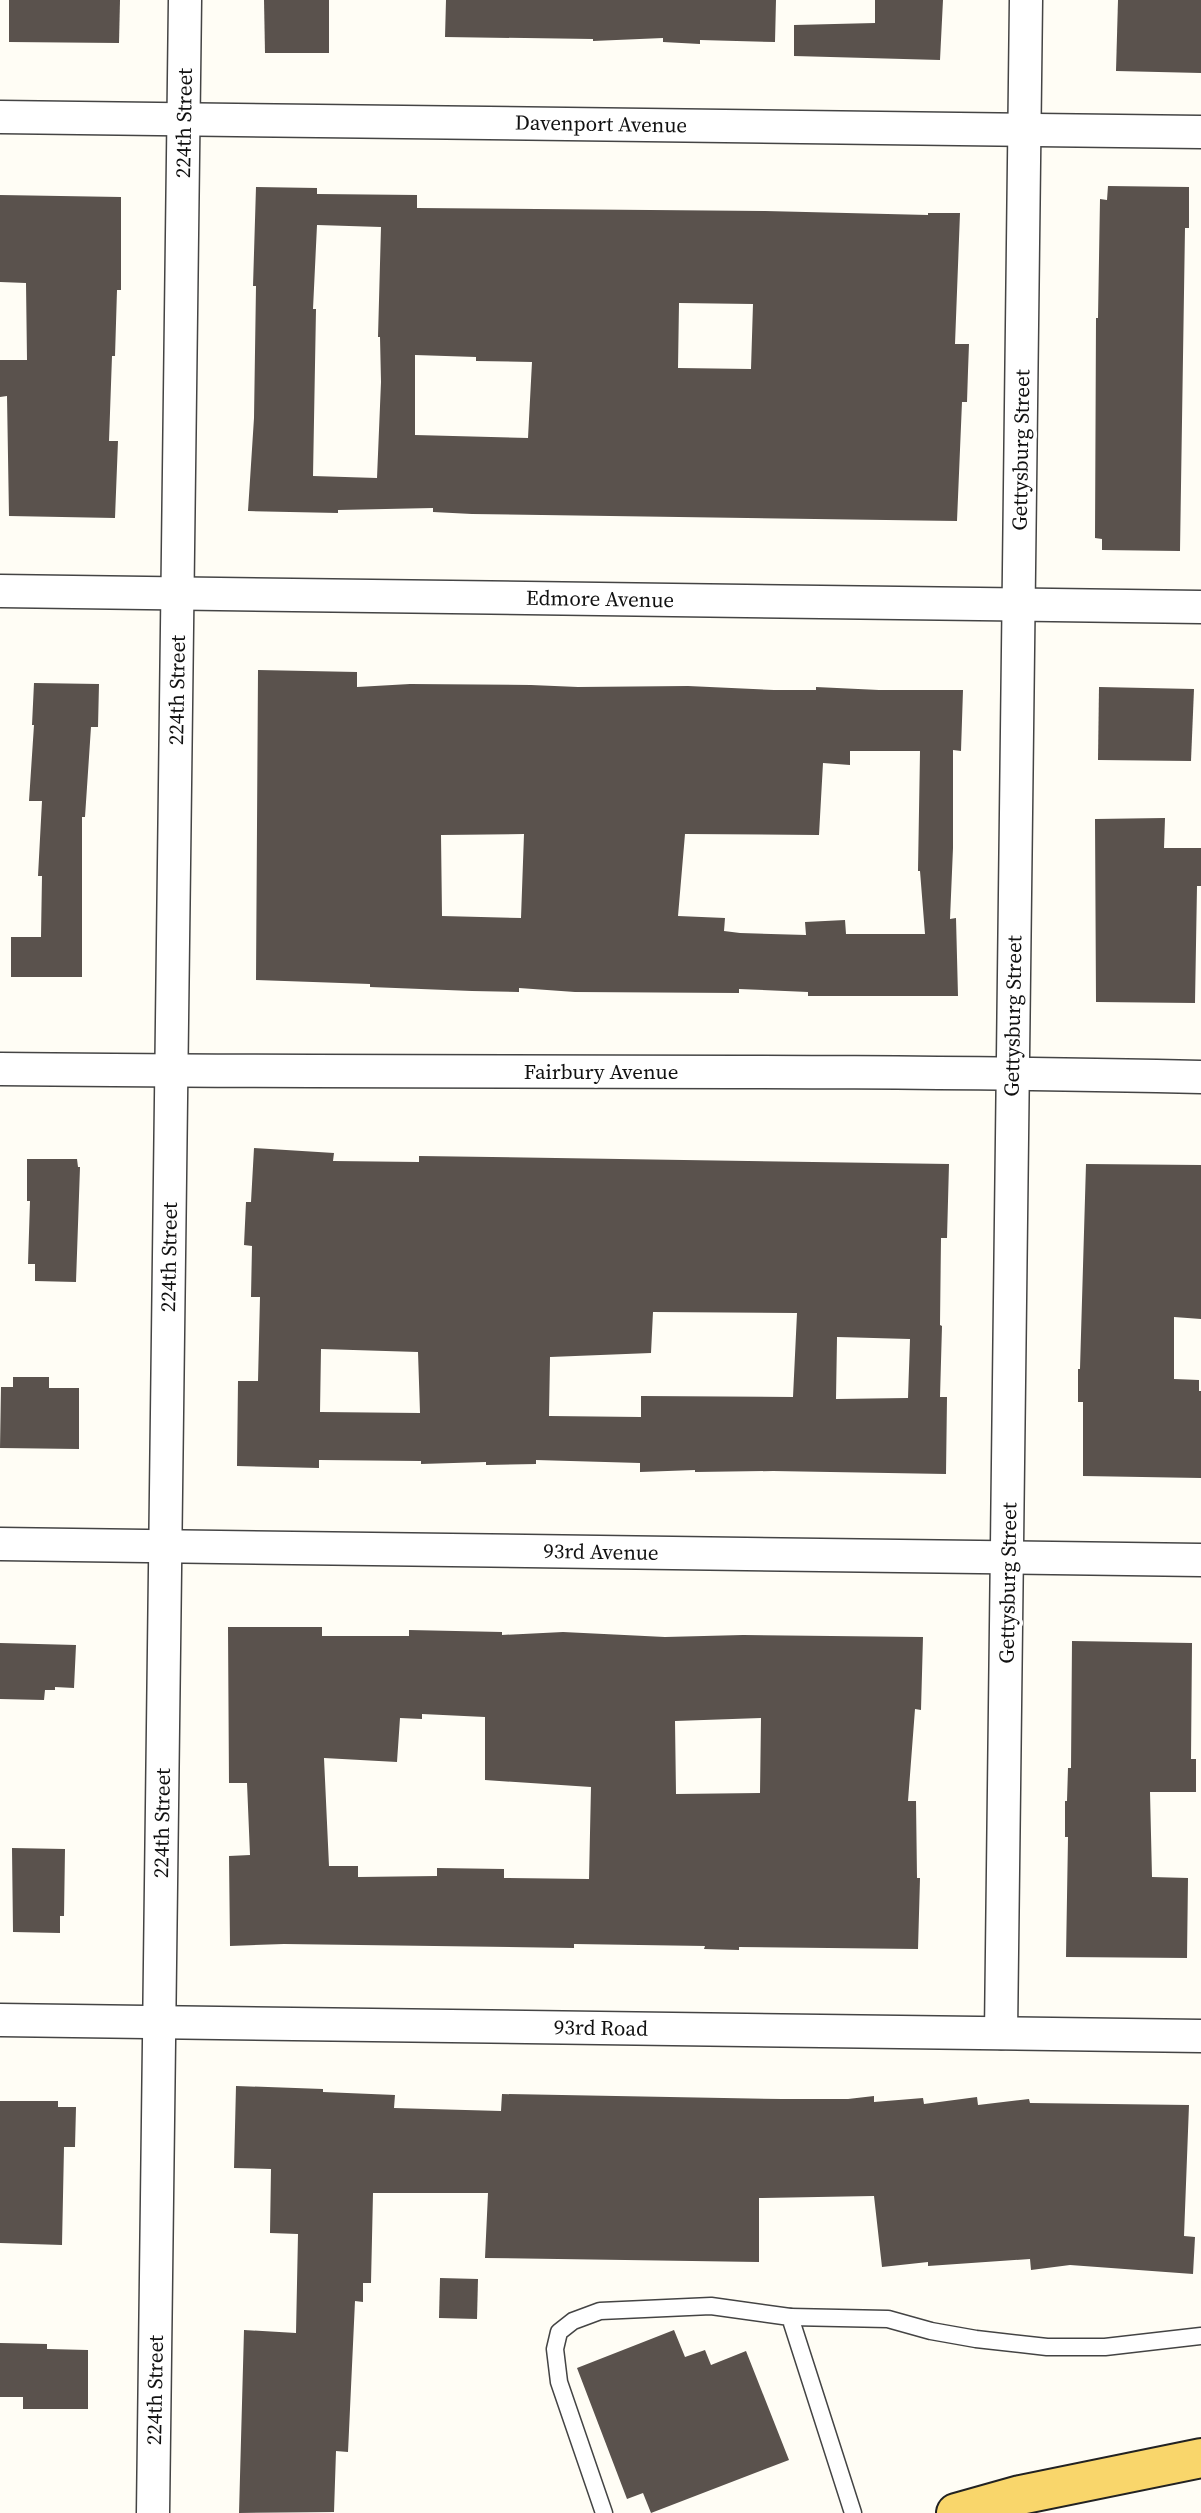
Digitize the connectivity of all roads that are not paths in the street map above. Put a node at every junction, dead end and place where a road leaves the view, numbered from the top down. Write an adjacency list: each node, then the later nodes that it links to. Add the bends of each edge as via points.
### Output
1 (185, 0): 4 (street, 224th Street)
2 (1026, 0): 5 (street, Gettysburg Street)
3 (0, 117): 4 (street, Davenport Avenue)
4 (184, 119): 5 (street, Davenport Avenue); 8 (street, 224th Street)
5 (1025, 129): 6 (street, Davenport Avenue); 9 (street, Gettysburg Street)
6 (1201, 132)
7 (0, 591): 8 (street, Edmore Avenue)
8 (178, 593): 9 (street, Edmore Avenue); 12 (street, 224th Street)
9 (1019, 605): 10 (street, Edmore Avenue); 13 (street, Gettysburg Street)
10 (1201, 607)
11 (0, 1069): 12 (street, Fairbury Avenue)
12 (172, 1071): 13 (street, Fairbury Avenue); 16 (street, 224th Street)
13 (1012, 1073): 14 (street, Fairbury Avenue); 17 (street, Gettysburg Street)
14 (1201, 1077)
15 (0, 1544): 16 (street, 93rd Avenue)
16 (166, 1546): 17 (street, 93rd Avenue); 20 (street, 224th Street)
17 (1008, 1557): 18 (street, 93rd Avenue); 21 (street, Gettysburg Street)
18 (1201, 1560)
19 (0, 2021): 20 (street, 93rd Road)
20 (159, 2022): 21 (street, 93rd Road); 26 (street, 224th Street)
21 (1001, 2033): 22 (street, 93rd Road)
22 (1201, 2036)
23 (790, 2317): 24 (lane, via 888,2319 976,2339 1047,2347 1105,2347); 27 (lane, via 711,2306 600,2311 559,2332 555,2349 559,2382); 28 (lane)
24 (1201, 2336)
25 (1201, 2458): 29 (main road, via 1020,2495)
26 (153, 2513)
27 (604, 2513)
28 (853, 2513)
29 (956, 2513)

